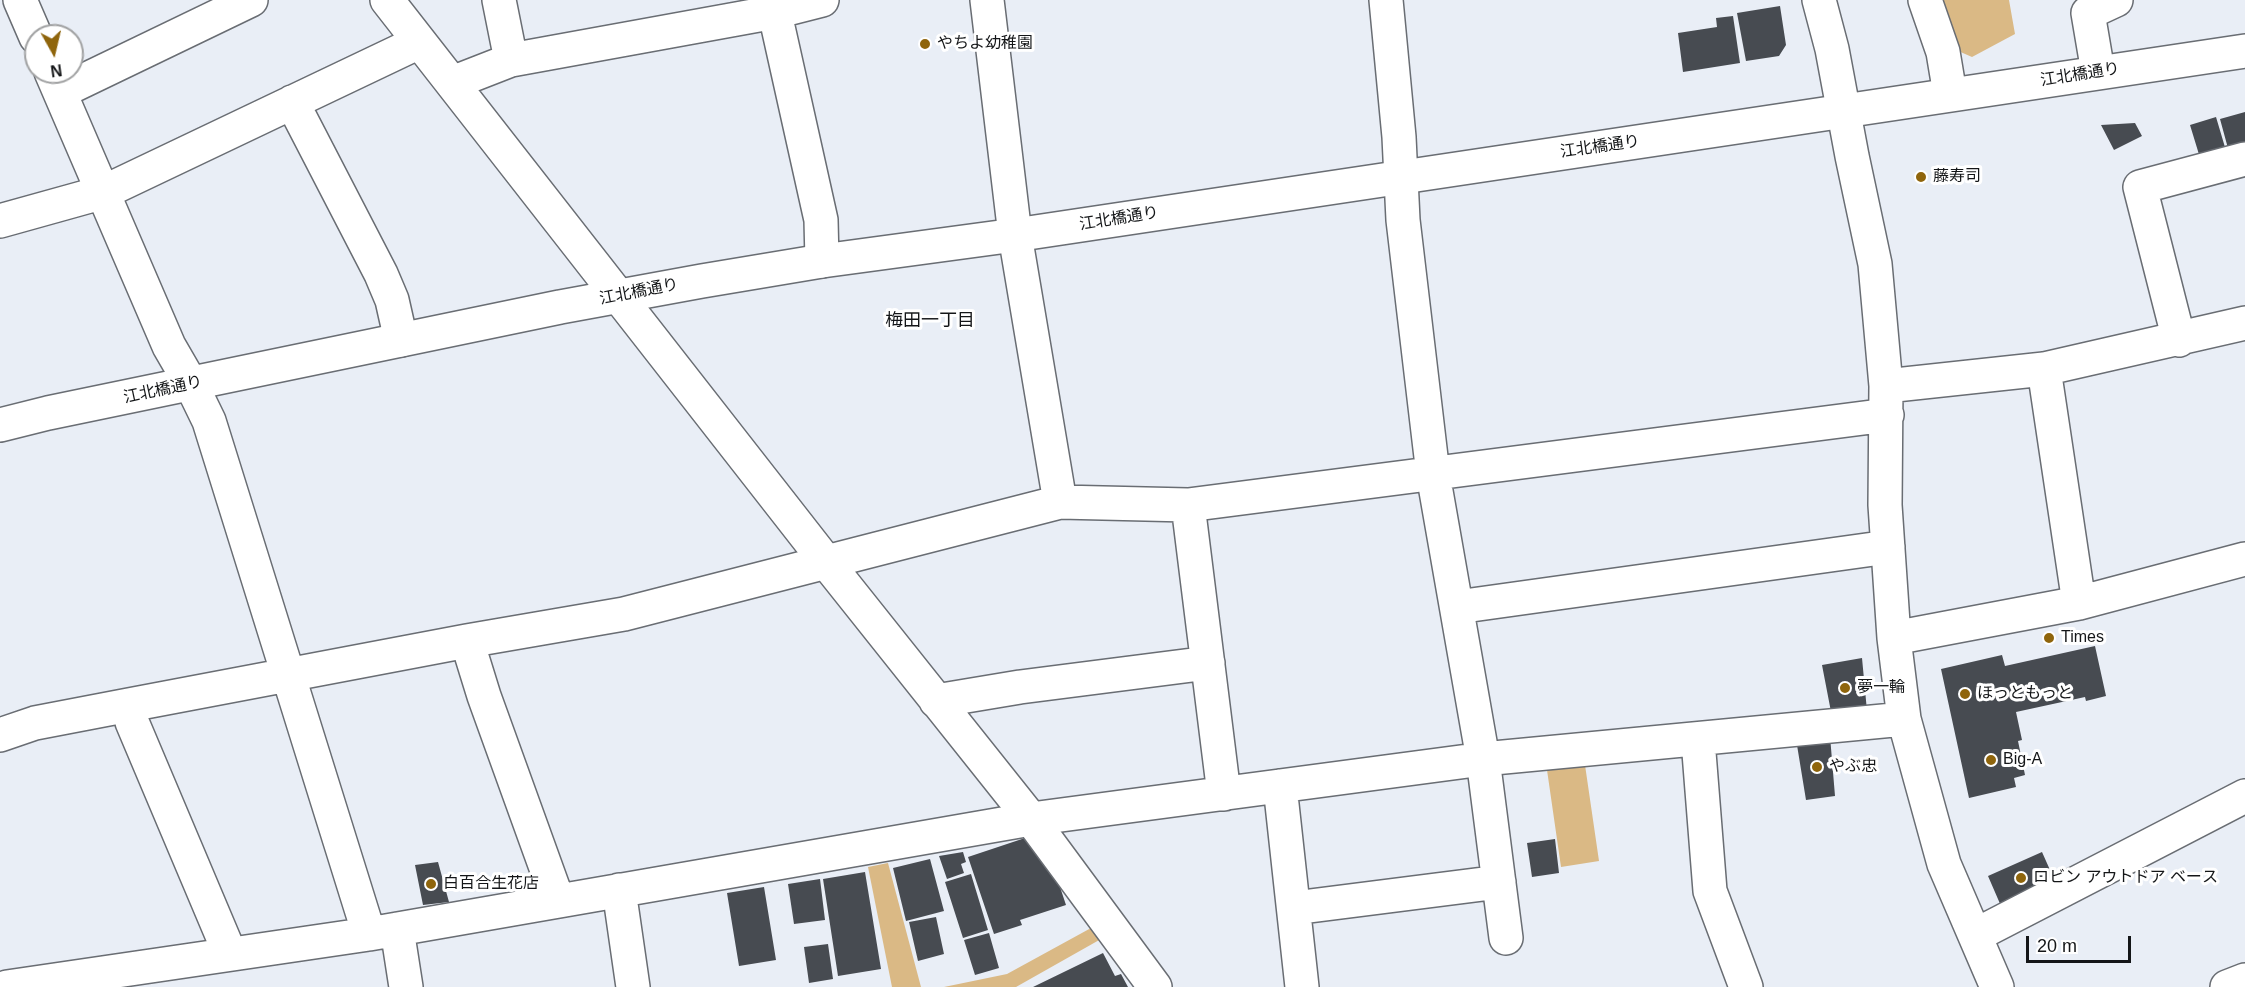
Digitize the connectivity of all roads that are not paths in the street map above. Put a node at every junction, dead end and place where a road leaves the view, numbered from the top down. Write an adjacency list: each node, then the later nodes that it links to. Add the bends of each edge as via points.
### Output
1 (20, 0): 12 (street)
2 (251, 0): 16 (street)
3 (387, 0): 13 (street)
4 (499, 0): 15 (street)
5 (822, 0): 11 (street)
6 (987, 0): 27 (street)
7 (1386, 0): 24 (street)
8 (1819, 0): 22 (street)
9 (1925, 0): 20 (street, via 1943,52)
10 (2116, 0): 17 (street, via 2088,13)
11 (773, 6): 15 (street); 28 (street, via 821,220)
12 (30, 24)
13 (419, 42): 18 (street); 21 (street)
14 (2245, 51): 17 (street, 江北橋通り)
15 (511, 60): 18 (street)
16 (84, 70)
17 (2098, 72): 20 (street, 江北橋通り)
18 (452, 83): 29 (street)
19 (57, 84): 25 (street)
20 (1950, 94): 22 (street, 江北橋通り)
21 (292, 102): 25 (street); 31 (street, via 381,274)
22 (1843, 110): 24 (street, 江北橋通り); 35 (street, via 1875,264)
23 (2245, 159): 32 (street, via 2140,187)
24 (1400, 177): 27 (street, 江北橋通り); 37 (street)
25 (104, 192): 26 (street); 34 (street, via 170,346)
26 (0, 221)
27 (1015, 235): 28 (street, 江北橋通り); 38 (street)
28 (822, 261): 29 (street, 江北橋通り)
29 (620, 296): 31 (street, 江北橋通り); 42 (street)
30 (2245, 324): 32 (street)
31 (401, 340): 34 (street, 江北橋通り)
32 (2179, 340): 33 (street)
33 (2044, 369): 35 (street); 43 (street)
34 (191, 384): 36 (street, 江北橋通り); 48 (street, via 209,421)
35 (1886, 401): 37 (street); 40 (street)
36 (0, 425)
37 (1433, 474): 39 (street); 44 (street)
38 (1060, 502): 39 (street); 42 (street)
39 (1188, 505): 47 (street)
40 (1888, 547): 44 (street); 45 (street)
41 (2245, 559): 43 (street)
42 (827, 563): 46 (street, via 624,614); 49 (street)
43 (2079, 603): 45 (street)
44 (1456, 607): 54 (street)
45 (1893, 638): 51 (street)
46 (467, 641): 48 (street); 61 (street)
47 (1208, 663): 49 (street); 56 (street)
48 (289, 675): 50 (street); 63 (street)
49 (936, 701): 58 (street)
50 (129, 705): 52 (street, via 35,723); 66 (street, via 132,722)
51 (1904, 719): 53 (street); 64 (street, via 1944,864)
52 (0, 735)
53 (1698, 740): 54 (street); 73 (street, via 1710,891)
54 (1483, 759): 55 (street); 59 (street)
55 (1280, 786): 56 (street); 62 (street)
56 (1224, 794): 58 (street)
57 (2245, 796): 64 (street)
58 (1031, 819): 60 (street); 71 (street)
59 (1499, 882): 62 (street); 65 (street)
60 (619, 890): 61 (street); 70 (street)
61 (558, 901): 63 (street)
62 (1294, 908): 72 (street)
63 (383, 931): 66 (street); 69 (street)
64 (1976, 935): 74 (street)
65 (1506, 938)
66 (230, 954): 68 (street)
67 (2245, 980): 75 (street)
68 (7, 987)
69 (406, 987)
70 (633, 987)
71 (1155, 987)
72 (1302, 987)
73 (1746, 987)
74 (1997, 987)
75 (2227, 987)

